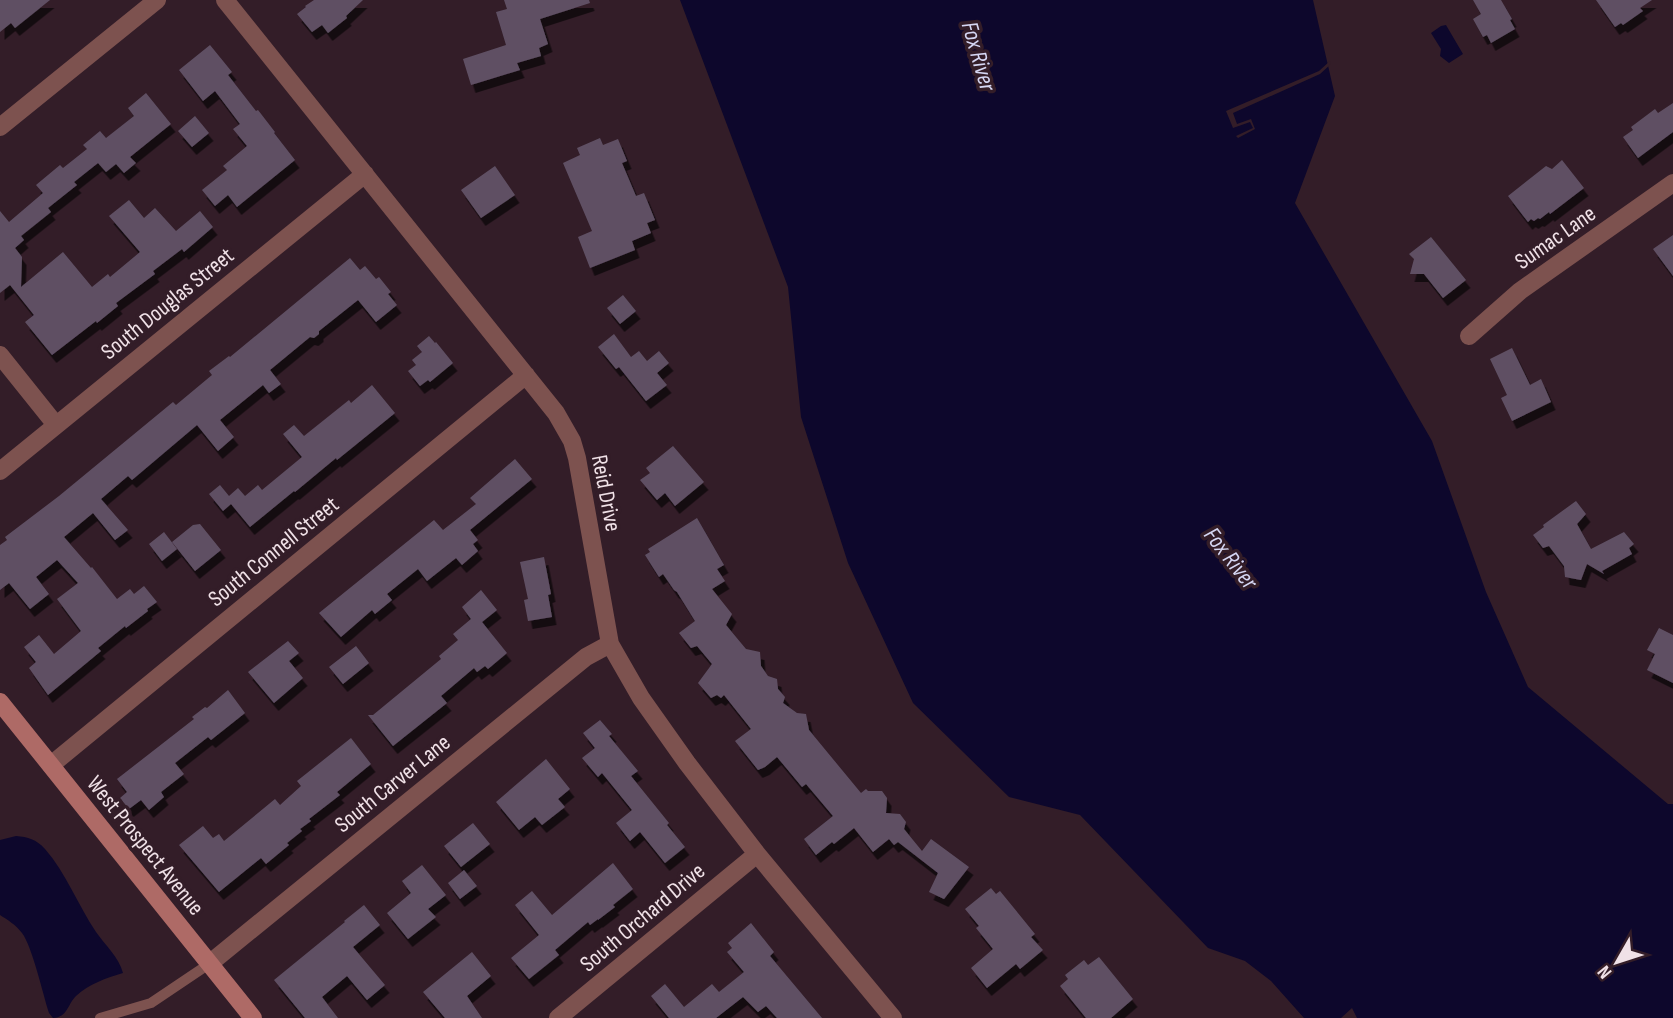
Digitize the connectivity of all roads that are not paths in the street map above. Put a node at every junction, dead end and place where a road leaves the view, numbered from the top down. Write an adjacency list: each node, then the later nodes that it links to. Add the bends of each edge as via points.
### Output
1 (158, 0): 3 (street)
2 (225, 0): 4 (street, Reid Drive)
3 (0, 127)
4 (365, 174): 8 (street, Reid Drive); 9 (street, South Douglas Street)
5 (1673, 183): 6 (street, Sumac Lane, via 1520,291)
6 (1469, 336)
7 (0, 355): 9 (street)
8 (526, 375): 11 (street, Reid Drive, via 565,428 575,450); 13 (street, South Connell Street)
9 (56, 425): 10 (street, South Douglas Street)
10 (0, 471)
11 (610, 645): 14 (street, Reid Drive, via 665,734); 15 (street, South Carver Lane, via 586,657)
12 (0, 702): 13 (main road, West Prospect Avenue)
13 (51, 765): 15 (main road, West Prospect Avenue)
14 (757, 854): 19 (street, South Orchard Drive); 20 (street, Reid Drive)
15 (209, 964): 16 (lane); 18 (main road, West Prospect Avenue)
16 (127, 1015): 17 (lane)
17 (100, 1018)
18 (253, 1018)
19 (558, 1018)
20 (893, 1018)

